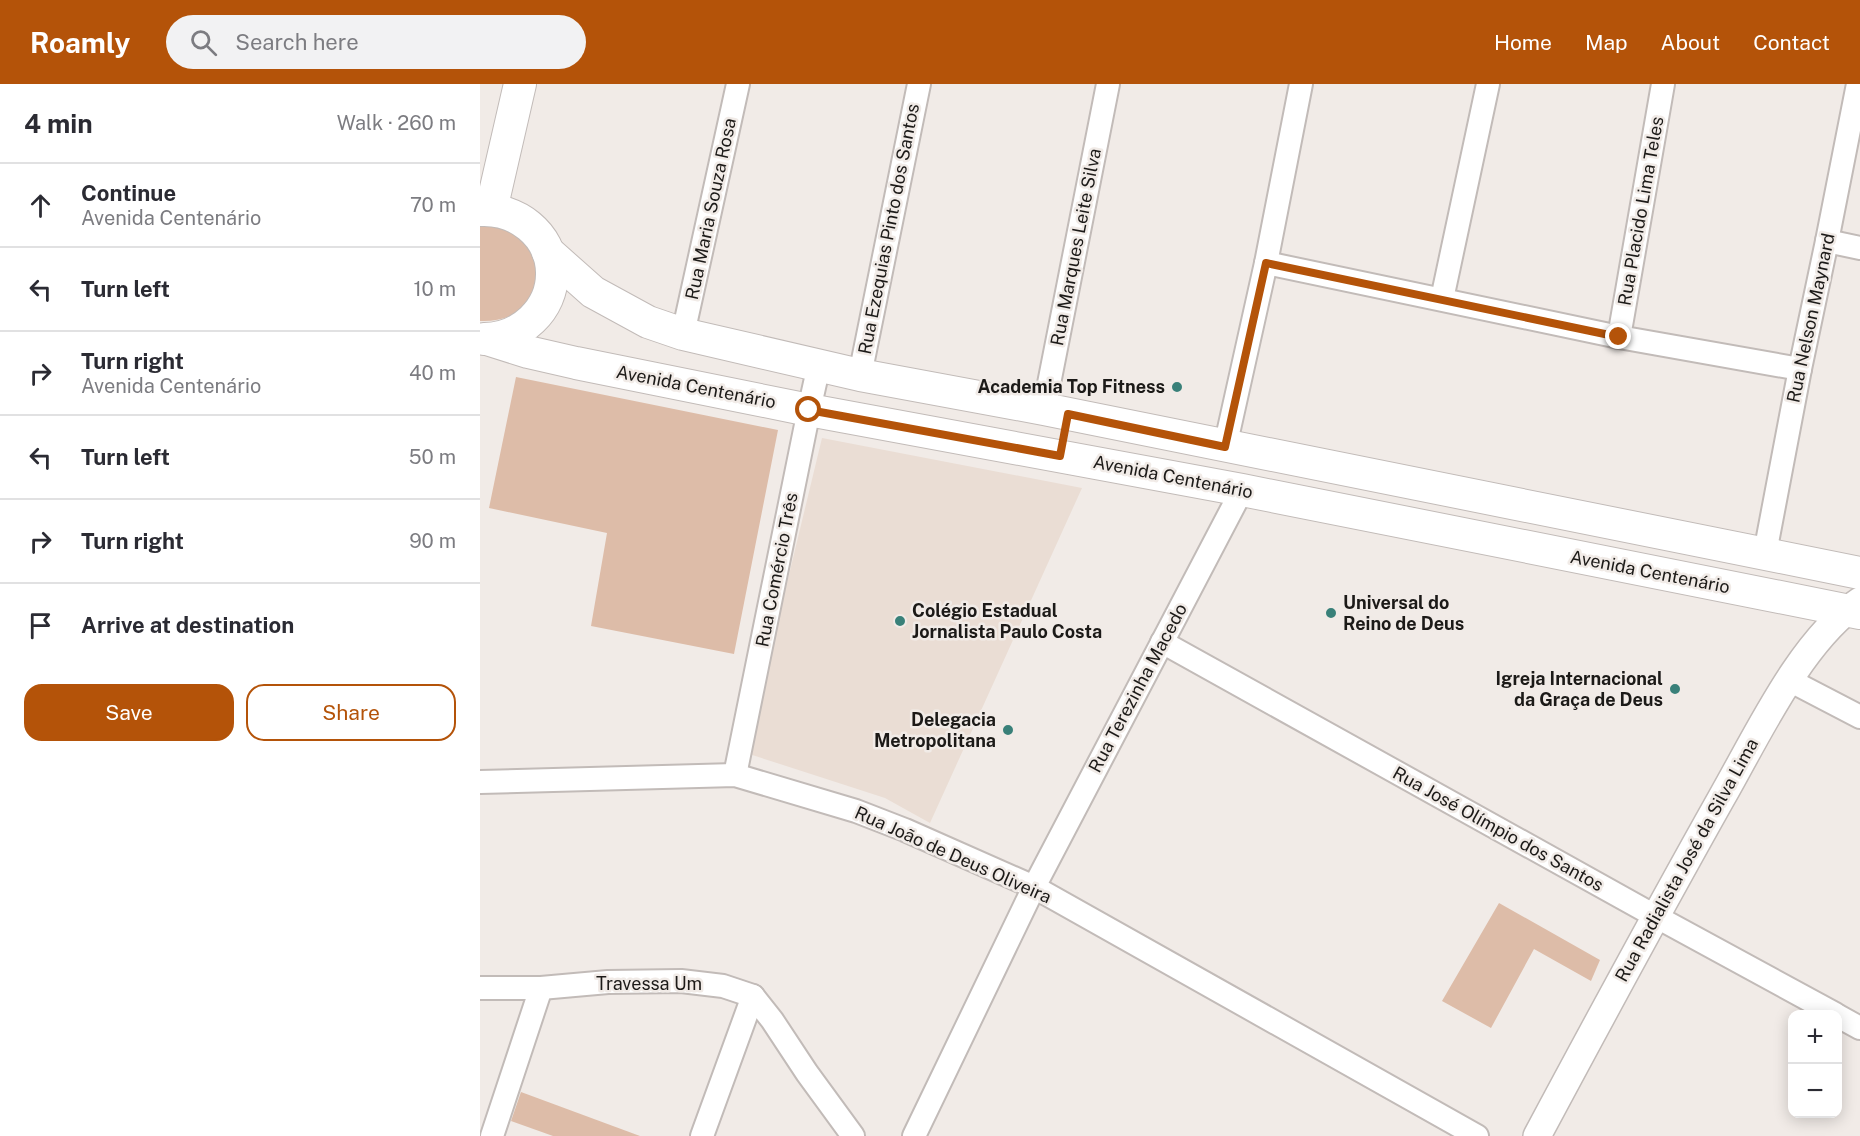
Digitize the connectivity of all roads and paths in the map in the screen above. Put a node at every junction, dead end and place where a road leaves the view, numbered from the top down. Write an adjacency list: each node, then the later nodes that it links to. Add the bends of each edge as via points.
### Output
1 (520, 84): 9 (main road)
2 (738, 84): 15 (street, Rua Maria Souza Rosa)
3 (918, 84): 20 (street, Rua Ezequias Pinto dos Santos)
4 (1108, 84): 22 (street, Rua Marques Leite Silva)
5 (1301, 84): 13 (street)
6 (1488, 84): 14 (street)
7 (1663, 84): 16 (street, Rua Placido Lima Teles)
8 (1858, 88): 10 (street, Rua Nelson Maynard)
9 (485, 210): 12 (main road, via 509,213 525,221)
10 (1827, 241): 11 (street); 19 (street, Rua Nelson Maynard)
11 (1860, 248)
12 (548, 252): 15 (main road, via 593,292 648,322); 17 (main road, via 552,272 549,293 540,311 526,326 508,336)
13 (1266, 263): 14 (street); 23 (street)
14 (1442, 299): 16 (street)
15 (683, 334): 18 (main road)
16 (1619, 337): 19 (street)
17 (484, 339): 21 (main road, Avenida Centenário, via 576,363)
18 (819, 365): 20 (main road); 21 (street, Rua Comércio Três)
19 (1800, 369): 26 (street, Rua Nelson Maynard)
20 (860, 375): 22 (main road)
21 (809, 410): 24 (main road, Avenida Centenário); 32 (street, Rua Comércio Três)
22 (1056, 412): 23 (main road); 24 (main road)
23 (1225, 447): 26 (main road)
24 (1060, 456): 25 (main road, Avenida Centenário)
25 (1242, 490): 28 (main road, Avenida Centenário); 29 (street, Rua Terezinha Macedo)
26 (1765, 553): 27 (main road)
27 (1860, 573)
28 (1855, 608): 30 (street, Rua Radialista José da Silva Lima, via 1816,643)
29 (1162, 642): 34 (street, Rua Terezinha Macedo); 35 (street, Rua José Olímpio dos Santos)
30 (1789, 680): 31 (street); 35 (street, Rua Radialista José da Silva Lima)
31 (1860, 717)
32 (735, 775): 33 (street, Rua João de Deus Oliveira); 34 (street, Rua João de Deus Oliveira, via 856,811)
33 (480, 782)
34 (1034, 887): 45 (street, Rua Terezinha Macedo); 46 (street, Rua João de Deus Oliveira)
35 (1654, 916): 39 (street, Rua José Olímpio dos Santos); 47 (street, Rua Radialista José da Silva Lima)
36 (480, 988): 37 (street, Travessa Um)
37 (541, 988): 38 (street, Travessa Um, via 681,981 723,986); 42 (street)
38 (753, 996): 43 (street); 44 (street)
39 (1827, 1010)
40 (1842, 1018): 41 (street, Rua José Olímpio dos Santos)
41 (1860, 1028)
42 (492, 1136)
43 (702, 1136)
44 (853, 1136)
45 (914, 1136)
46 (1477, 1136)
47 (1537, 1136)

